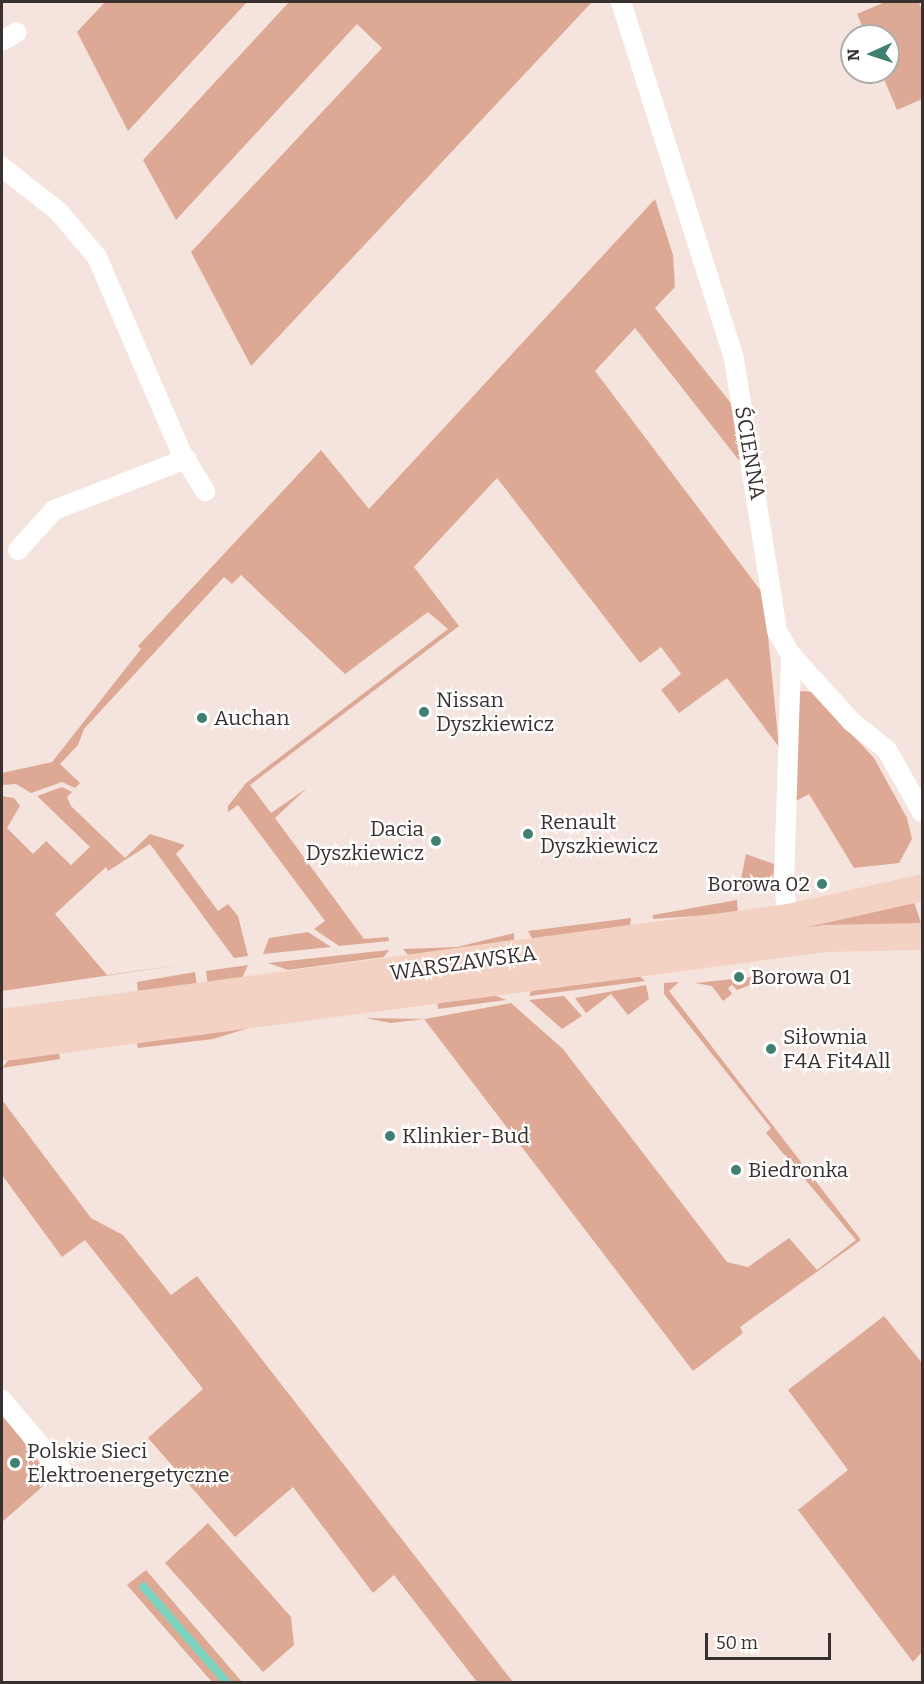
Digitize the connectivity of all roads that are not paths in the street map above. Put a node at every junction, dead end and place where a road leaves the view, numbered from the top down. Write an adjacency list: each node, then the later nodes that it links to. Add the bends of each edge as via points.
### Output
1 (621, 2): 6 (street, ŚCIENNA, via 734,359 777,632)
2 (2, 167): 3 (street, via 58,211 97,257)
3 (186, 459): 4 (street); 5 (street, via 54,510)
4 (205, 491)
5 (18, 550)
6 (791, 655): 7 (street, ŚCIENNA); 11 (street, via 785,773)
7 (904, 774): 8 (street, ŚCIENNA); 9 (street)
8 (922, 791)
9 (922, 812)
10 (922, 887): 11 (main road, WARSZAWSKA)
11 (788, 917): 13 (main road, WARSZAWSKA)
12 (922, 936): 14 (main road, WARSZAWSKA, via 825,938)
13 (2, 1022)
14 (2, 1047)
15 (2, 1400): 16 (street)
16 (67, 1477)

